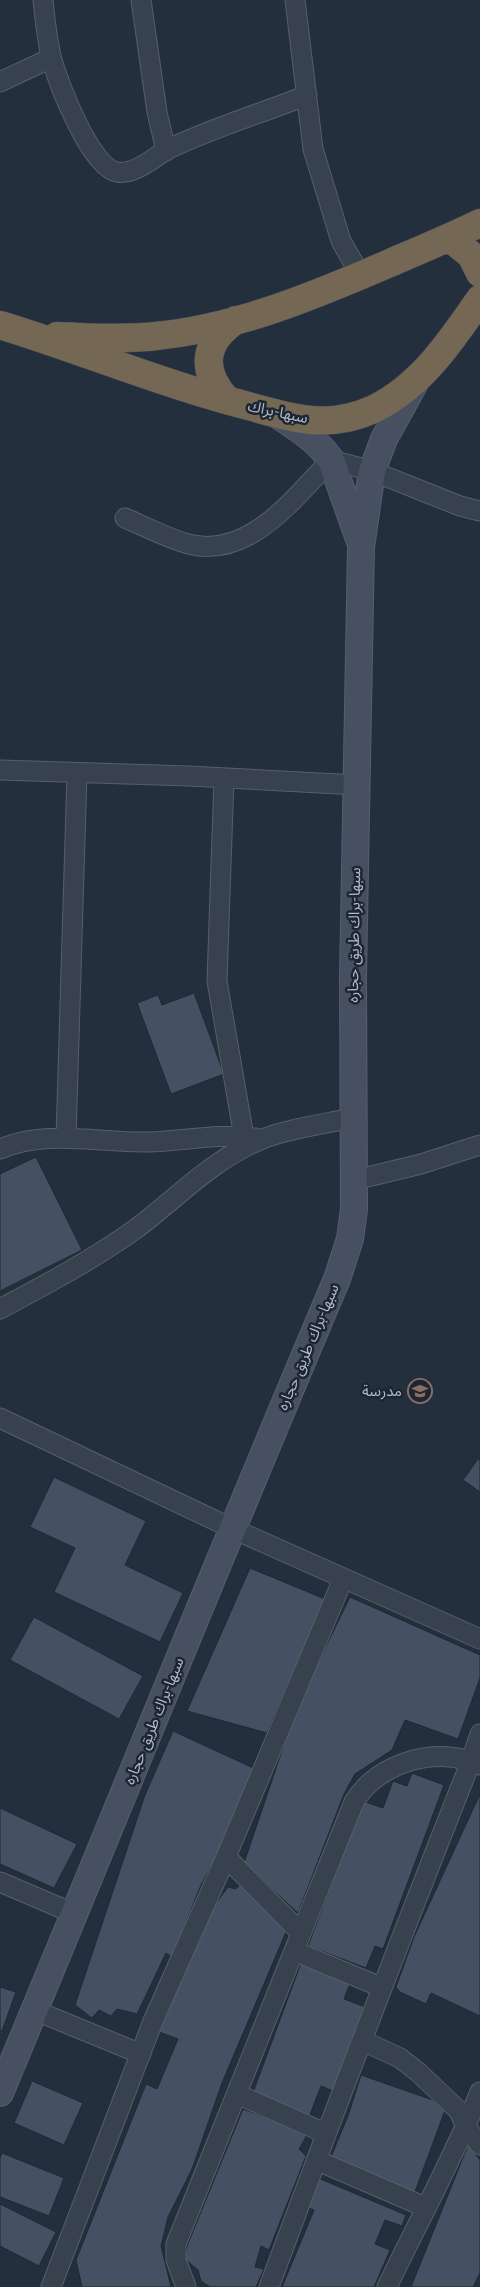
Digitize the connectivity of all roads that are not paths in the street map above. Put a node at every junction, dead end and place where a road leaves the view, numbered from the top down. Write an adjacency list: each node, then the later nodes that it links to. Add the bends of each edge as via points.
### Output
1 (43, 0): 4 (street)
2 (141, 0): 7 (street, via 157,112)
3 (295, 0): 6 (street)
4 (52, 58): 5 (street); 7 (street, via 68,104 93,150 108,169 124,173)
5 (0, 82)
6 (307, 95): 7 (street); 11 (street, via 313,149 326,196 341,241)
7 (166, 151)
8 (480, 223): 9 (highway, سبها-براك)
9 (450, 238): 10 (highway, via 471,255); 11 (highway, سبها-براك)
10 (480, 273)
11 (361, 276): 13 (highway, سبها-براك, via 295,302)
12 (480, 299): 16 (highway, سبها-براك, via 454,338)
13 (236, 320): 15 (highway, سبها-براك, via 156,336); 17 (highway, via 218,335 209,357 210,373 216,388)
14 (0, 325): 15 (highway, سبها-براك)
15 (36, 336): 17 (highway, سبها-براك, via 139,374)
16 (416, 381): 18 (highway, سبها-براك, via 388,401 352,417 312,420); 20 (main road, سبها-براك طريق حجاره, via 384,439)
17 (227, 400): 18 (highway, سبها-براك)
18 (276, 414): 19 (main road, سبها-براك طريق حجاره, via 311,439)
19 (331, 460): 20 (street); 22 (street, via 269,522 240,540 220,545 192,545); 23 (main road, سبها-براك طريق حجاره)
20 (372, 472): 21 (street); 23 (main road, سبها-براك طريق حجاره)
21 (480, 512)
22 (125, 518)
23 (361, 547): 27 (main road, سبها-براك طريق حجاره)
24 (0, 770): 25 (street)
25 (77, 773): 26 (street); 29 (street)
26 (224, 778): 27 (street); 30 (street, via 217,981)
27 (357, 785): 28 (main road, سبها-براك طريق حجاره)
28 (352, 1118): 30 (street); 33 (main road, سبها-براك طريق حجاره)
29 (66, 1138): 30 (street, via 148,1142); 32 (street, via 28,1140)
30 (253, 1138): 34 (street, via 117,1243)
31 (480, 1145): 33 (street, via 421,1164)
32 (0, 1149)
33 (354, 1180): 36 (main road, سبها-براك طريق حجاره, via 350,1239 337,1279)
34 (0, 1309)
35 (0, 1418): 36 (street)
36 (231, 1528): 37 (street); 43 (main road, سبها-براك طريق حجاره)
37 (343, 1579): 38 (street); 41 (street)
38 (480, 1639)
39 (480, 1734): 40 (street)
40 (476, 1763): 44 (street, via 443,1758 407,1761 364,1787 354,1802); 46 (street)
41 (226, 1857): 44 (street); 49 (street)
42 (0, 1882): 43 (street)
43 (75, 1914): 47 (main road, سبها-براك طريق حجاره)
44 (301, 1933): 45 (street)
45 (294, 1951): 46 (street); 52 (street)
46 (381, 1987): 48 (street)
47 (34, 2010): 49 (street); 51 (main road, سبها-براك طريق حجاره)
48 (363, 2041): 53 (street, via 400,2058 418,2072 455,2106); 54 (street)
49 (141, 2054): 58 (street)
50 (480, 2092): 53 (street)
51 (0, 2093)
52 (237, 2094): 54 (street); 59 (street, via 176,2244 176,2260)
53 (466, 2127): 55 (street); 57 (street)
54 (325, 2133): 56 (street)
55 (480, 2145)
56 (316, 2160): 57 (street); 60 (street)
57 (425, 2207): 61 (street)
58 (51, 2287)
59 (186, 2287)
60 (269, 2287)
61 (387, 2287)

